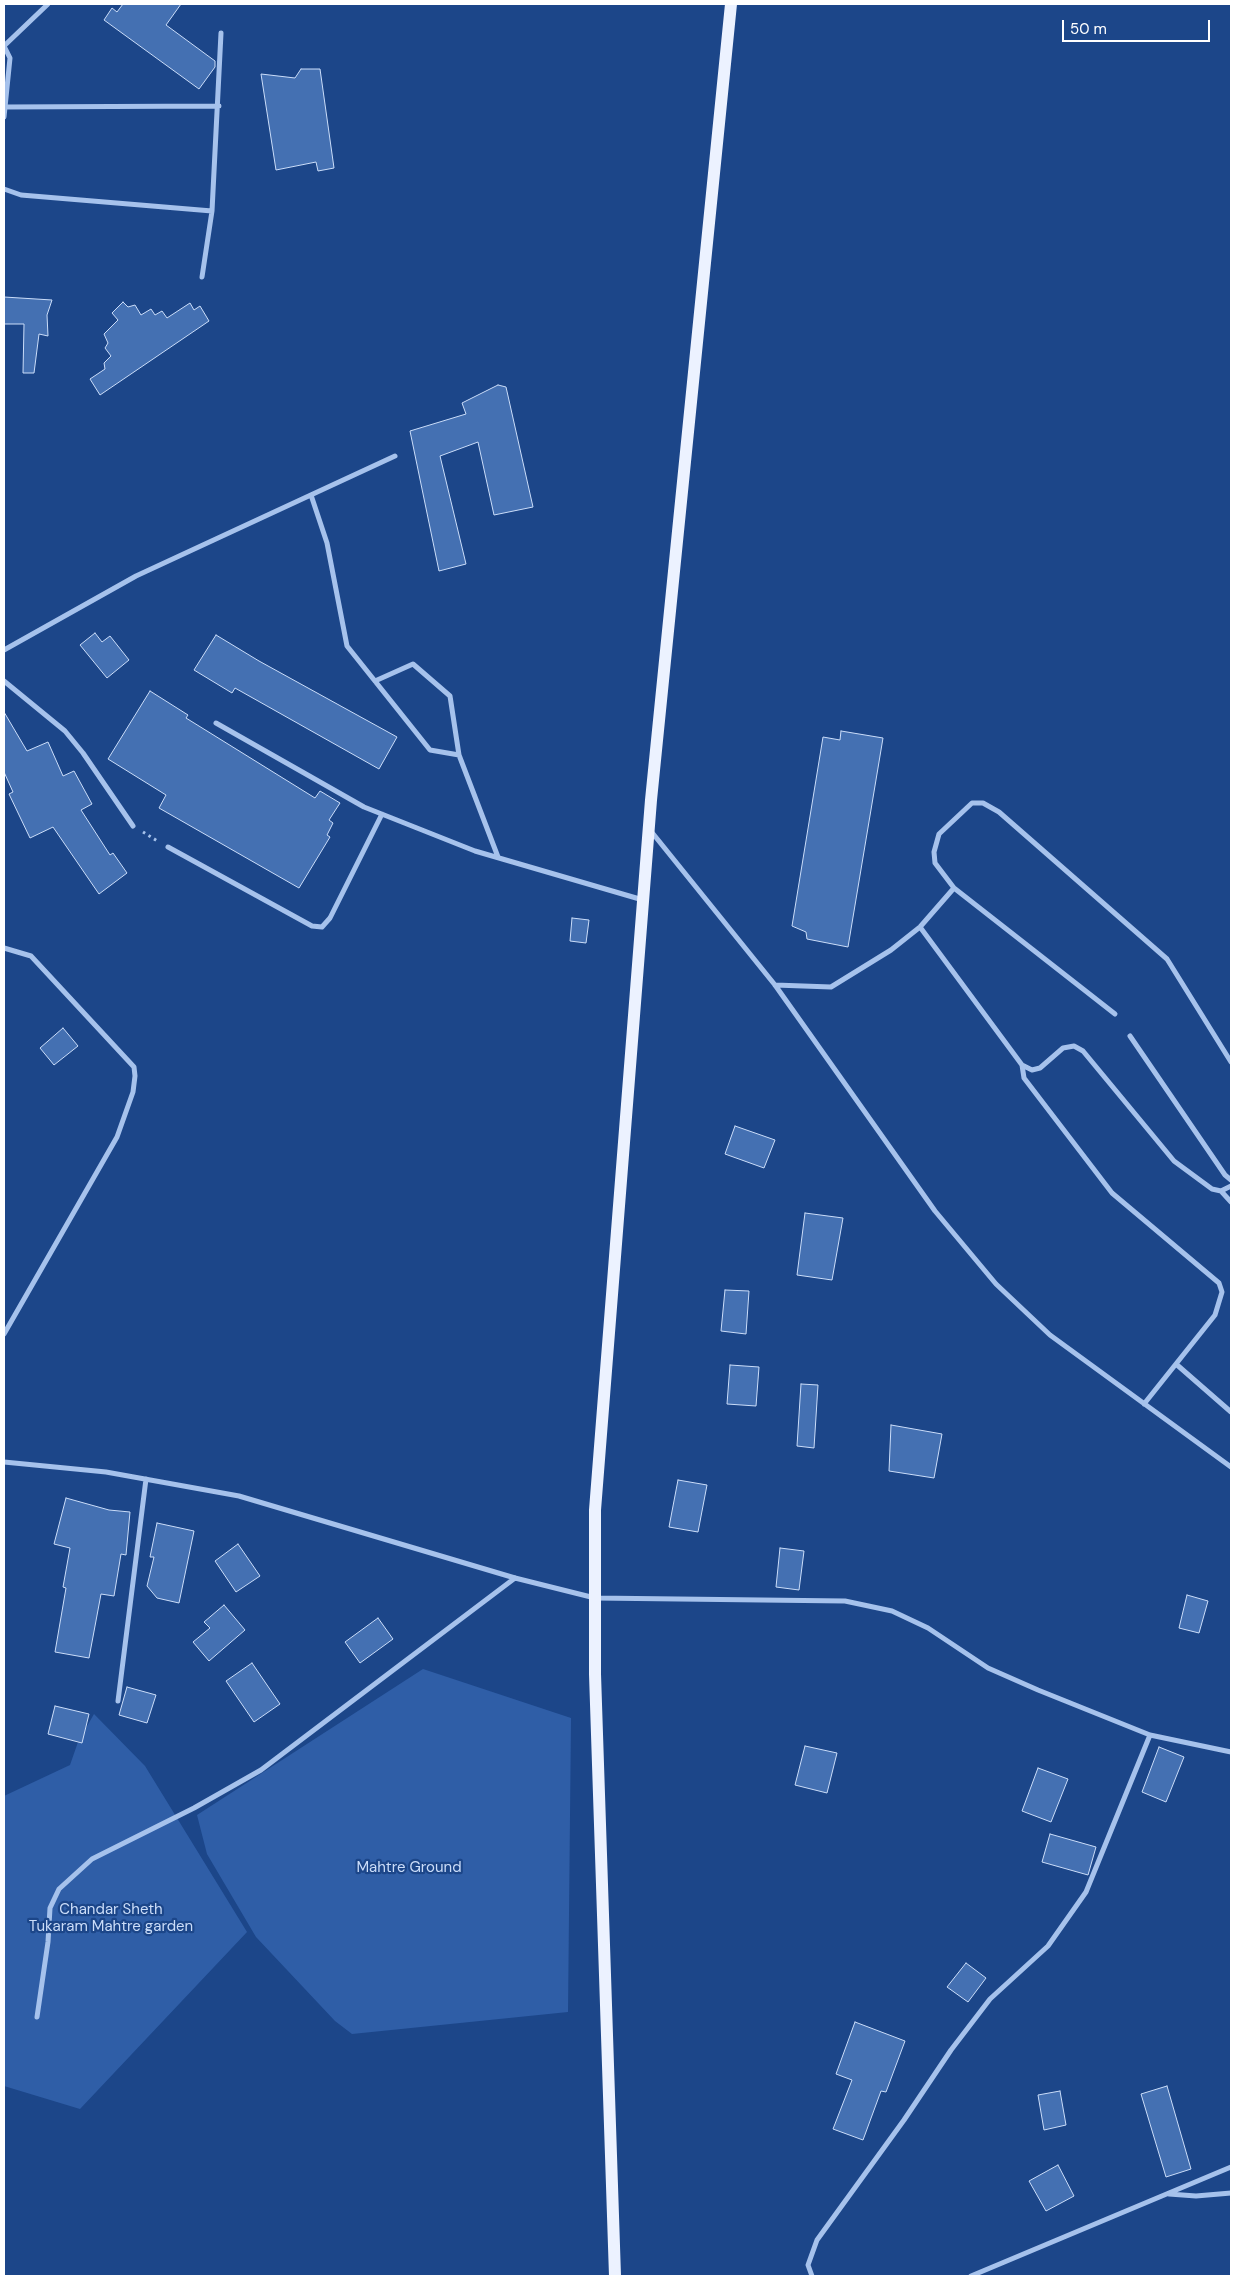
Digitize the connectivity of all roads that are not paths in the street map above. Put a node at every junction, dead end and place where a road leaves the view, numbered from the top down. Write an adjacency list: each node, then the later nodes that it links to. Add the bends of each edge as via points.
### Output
1 (48, 4): 4 (street)
2 (731, 4): 20 (main road)
3 (221, 33): 5 (street)
4 (4, 46): 6 (street, via 10,58)
5 (219, 106): 6 (street); 9 (street)
6 (5, 107): 7 (street)
7 (4, 117)
8 (4, 189): 9 (street, via 21,195)
9 (212, 211): 10 (street)
10 (202, 277)
11 (394, 456): 12 (street)
12 (310, 495): 13 (street, via 136,576); 15 (street, via 327,542 347,646)
13 (4, 650)
14 (4, 681): 19 (street, via 65,732)
15 (375, 681): 17 (street, via 430,750); 17 (street, via 413,664 450,696)
16 (216, 723): 18 (street, via 364,807)
17 (459, 755): 22 (street)
18 (382, 814): 21 (street, via 330,918 322,927 312,926); 22 (street)
19 (133, 826)
20 (648, 828): 24 (main road); 27 (street)
21 (168, 847)
22 (498, 858): 24 (street)
23 (954, 888): 25 (street); 28 (street); 30 (street, via 935,863 939,834 972,803 983,803 999,812 1167,959)
24 (643, 900): 44 (main road, via 595,1510)
25 (920, 927): 27 (street, via 891,950 831,986); 31 (street)
26 (4, 948): 36 (street, via 31,956 134,1067 135,1076 134,1092 116,1137)
27 (775, 985): 38 (street, via 934,1211 996,1284 1050,1335)
28 (1115, 1014)
29 (1130, 1036): 32 (street)
30 (1231, 1062)
31 (1022, 1065): 34 (street, via 1032,1070 1040,1068 1063,1048 1074,1046 1083,1051 1174,1160 1212,1189); 37 (street, via 1024,1078 1112,1193 1219,1283 1222,1292 1215,1316)
32 (1231, 1180)
33 (1231, 1186): 34 (street)
34 (1221, 1191): 35 (street)
35 (1231, 1202)
36 (4, 1334)
37 (1176, 1364): 38 (street); 39 (street)
38 (1144, 1404): 41 (street)
39 (1231, 1412)
40 (4, 1462): 42 (street)
41 (1231, 1467)
42 (146, 1479): 43 (street, via 240,1496); 45 (street)
43 (515, 1578): 44 (street); 48 (street, via 260,1770 194,1808 92,1859 59,1889 50,1908)
44 (595, 1598): 46 (street, via 845,1601 892,1611 928,1628 988,1668); 52 (main road)
45 (118, 1701)
46 (1150, 1735): 47 (street); 53 (street, via 1086,1892 1048,1946 990,2000 951,2050 817,2240 808,2265)
47 (1231, 1752)
48 (37, 2017)
49 (1231, 2167): 51 (street)
50 (1231, 2193): 51 (street)
51 (1166, 2194): 54 (street)
52 (615, 2276)
53 (812, 2276)
54 (971, 2276)

